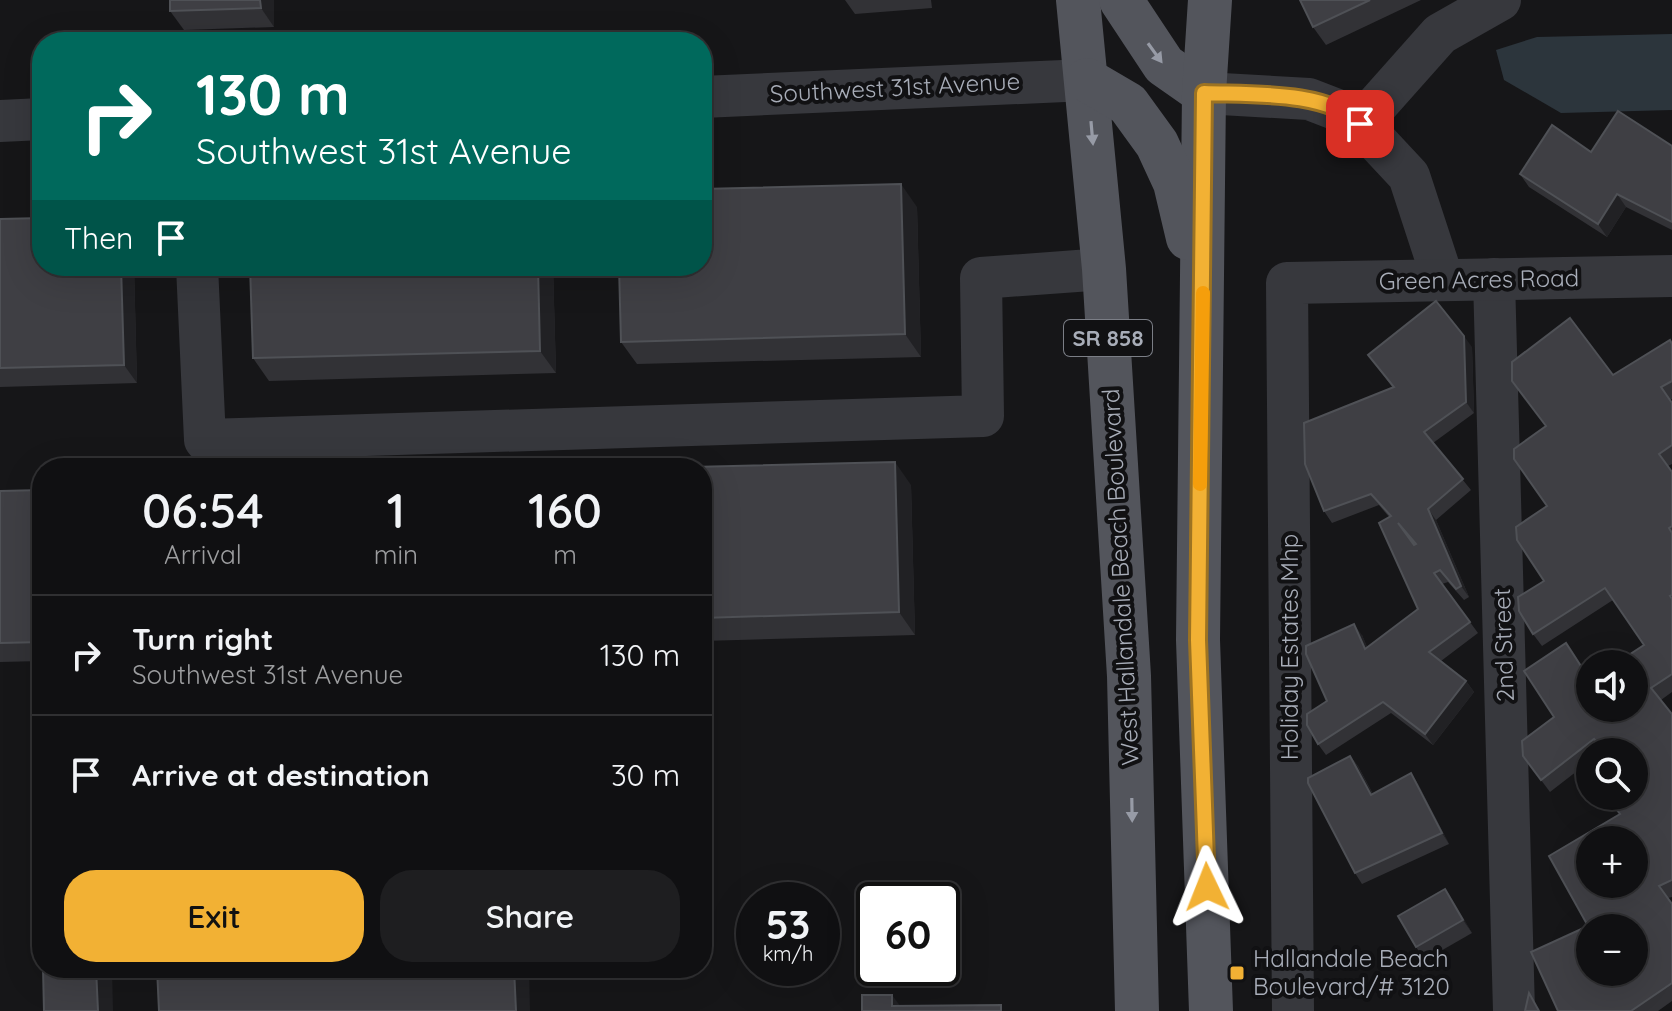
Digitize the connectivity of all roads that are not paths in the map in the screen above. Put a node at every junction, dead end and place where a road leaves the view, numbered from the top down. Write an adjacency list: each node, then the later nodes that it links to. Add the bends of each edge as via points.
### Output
1 (1078, 0): 5 (main road, West Hallandale Beach Boulevard / SR 858)
2 (1121, 0): 6 (main road, one-way to 6, via 1164,65)
3 (1210, 0): 6 (main road)
4 (1500, 0): 10 (street, via 1440,34)
5 (1087, 80): 7 (street, Southwest 31st Avenue); 11 (main road, West Hallandale Beach Boulevard / SR 858, one-way to 11); 17 (main road, via 1128,104 1157,144 1175,183)
6 (1204, 93): 10 (street, via 1309,99 1353,116); 17 (main road)
7 (712, 97)
8 (32, 119): 9 (street)
9 (0, 121)
10 (1360, 124): 15 (street, via 1409,176)
11 (1104, 269): 12 (street, via 981,278 983,416 205,440); 18 (main road, West Hallandale Beach Boulevard / SR 858, one-way to 18, via 1129,676)
12 (197, 276)
13 (1672, 276): 14 (street, Green Acres Road)
14 (1494, 279): 15 (street, Green Acres Road); 21 (street, 2nd Street)
15 (1443, 280): 16 (street, Green Acres Road)
16 (1287, 283): 20 (street, Holiday Estates Mhp)
17 (1203, 298): 19 (main road, via 1198,640)
18 (1137, 1011)
19 (1211, 1011)
20 (1293, 1011)
21 (1514, 1011)

